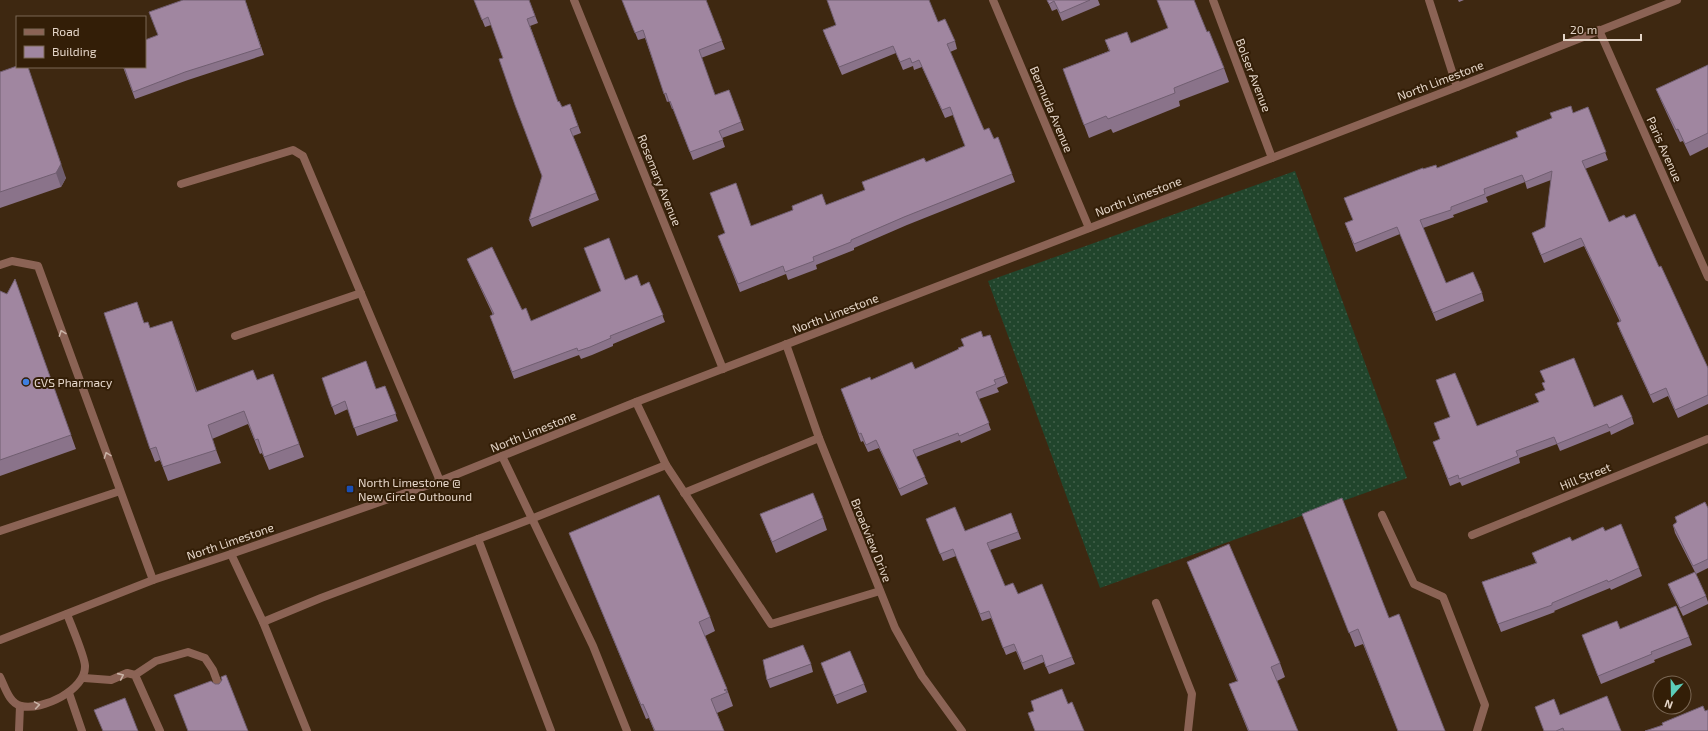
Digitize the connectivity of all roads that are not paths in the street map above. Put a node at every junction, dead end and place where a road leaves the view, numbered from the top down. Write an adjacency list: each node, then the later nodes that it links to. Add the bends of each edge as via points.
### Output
1 (574, 0): 16 (street, Rosemary Avenue)
2 (993, 0): 10 (street, Bermuda Avenue)
3 (1213, 0): 8 (street, Bolser Avenue)
4 (1429, 0): 7 (street)
5 (1677, 0): 6 (street, North Limestone)
6 (1599, 30): 7 (street, North Limestone); 12 (street, Paris Avenue)
7 (1457, 87): 8 (street, North Limestone)
8 (1272, 158): 10 (street, North Limestone)
9 (182, 184): 13 (street, via 293,150 303,156)
10 (1089, 228): 15 (street, North Limestone)
11 (0, 265): 23 (street, one-way to 11, via 38,266 12,260)
12 (1708, 277)
13 (361, 293): 14 (street); 22 (street)
14 (235, 336)
15 (786, 344): 16 (street, North Limestone); 18 (street, Broadview Drive)
16 (724, 369): 17 (street, North Limestone)
17 (636, 402): 20 (street, North Limestone); 21 (street)
18 (819, 438): 24 (street); 32 (street, Broadview Drive)
19 (1708, 439): 28 (street, Hill Street)
20 (502, 456): 22 (street, North Limestone); 26 (street)
21 (666, 465): 24 (street); 26 (street)
22 (440, 481): 30 (street, North Limestone)
23 (120, 491): 27 (street); 31 (street)
24 (684, 493): 32 (street, via 771,624)
25 (1382, 516): 51 (street, via 1414,584 1443,597 1485,705)
26 (531, 519): 29 (street); 48 (street, via 593,646)
27 (0, 531)
28 (1472, 535)
29 (478, 539): 35 (street); 47 (street)
30 (230, 554): 31 (street, North Limestone); 35 (street)
31 (152, 580): 34 (street, North Limestone)
32 (880, 591): 49 (street, Broadview Drive, via 894,628 922,676)
33 (1156, 603): 50 (street, via 1192,694)
34 (67, 614): 36 (street, North Limestone); 39 (street, via 85,665)
35 (263, 622): 46 (street)
36 (0, 640)
37 (135, 675): 39 (street, one-way to 37, via 111,680 127,673); 40 (street, via 156,661 188,652 205,658); 45 (street)
38 (0, 677): 42 (street, via 10,698)
39 (84, 678): 41 (street)
40 (220, 689)
41 (68, 693): 42 (street, one-way to 41, via 37,706); 44 (street)
42 (20, 706): 43 (street)
43 (19, 731)
44 (82, 731)
45 (160, 731)
46 (307, 731)
47 (551, 731)
48 (627, 731)
49 (962, 731)
50 (1188, 731)
51 (1477, 731)

